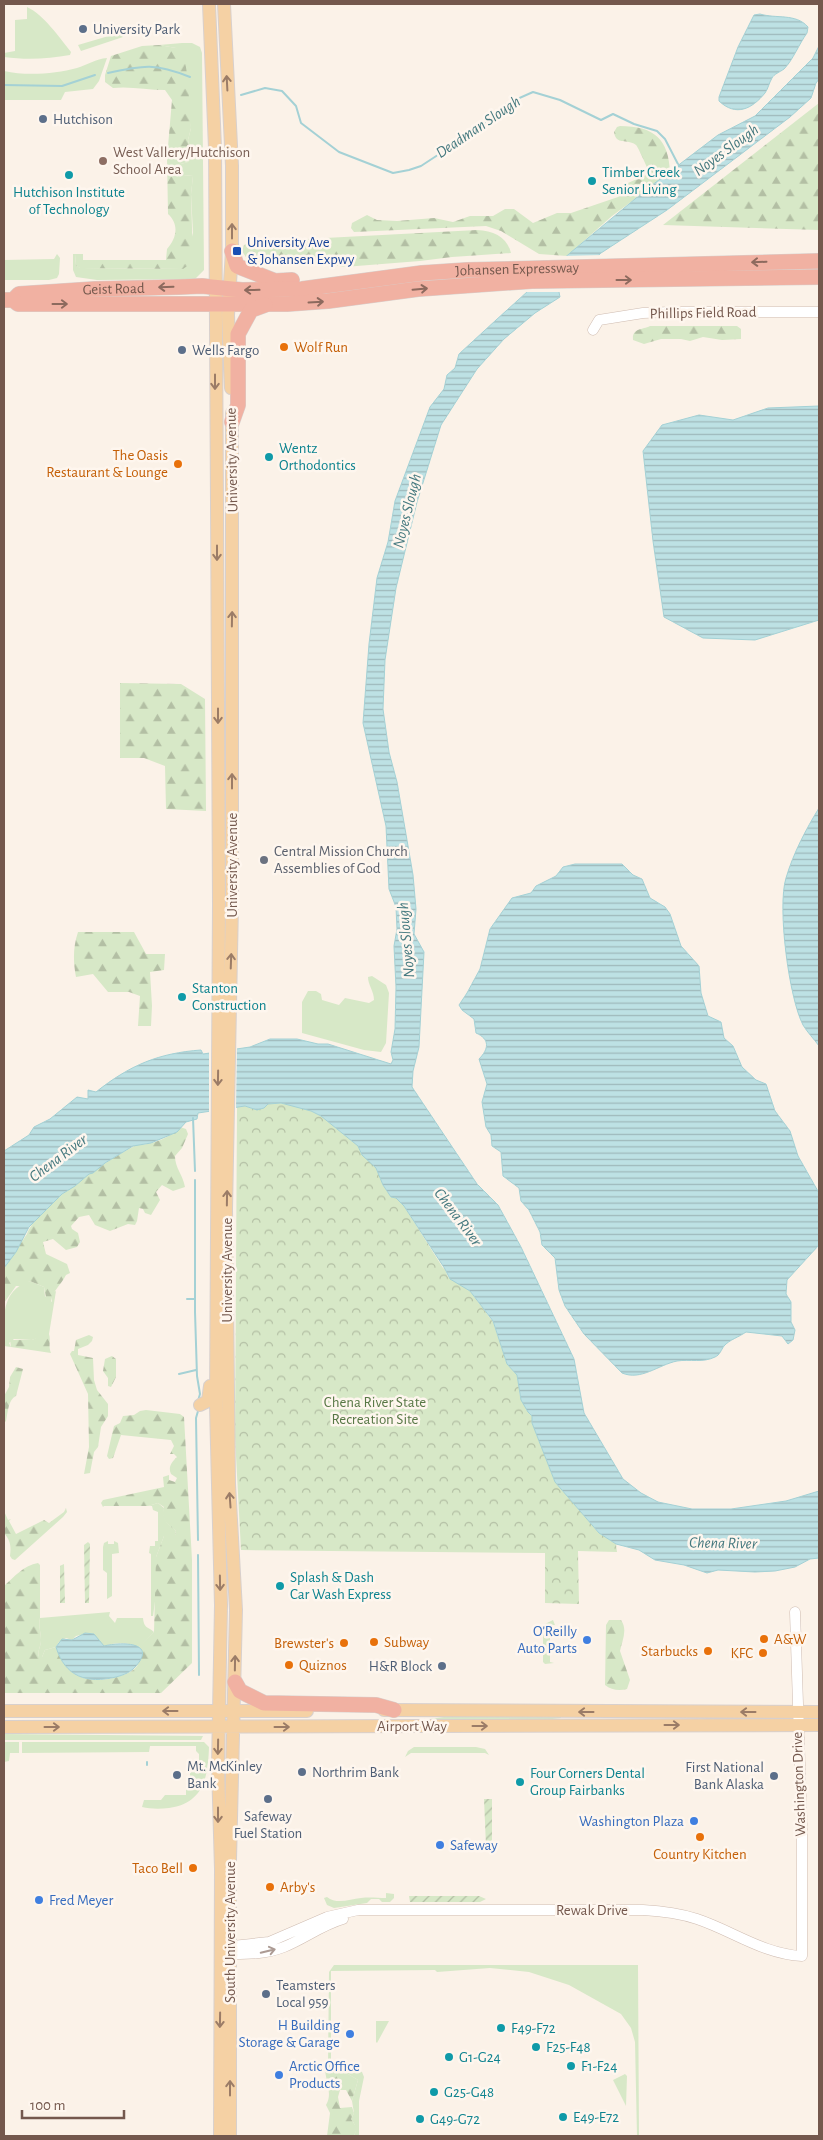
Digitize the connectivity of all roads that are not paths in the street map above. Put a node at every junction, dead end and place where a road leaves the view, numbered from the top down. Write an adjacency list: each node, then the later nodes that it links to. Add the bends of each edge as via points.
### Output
1 (209, 4): 7 (main road, University Avenue)
2 (224, 4): 3 (main road, University Avenue, one-way to 2, via 232,166)
3 (232, 251): 5 (highway, via 237,266 280,281 391,270); 7 (main road, University Avenue)
4 (819, 261): 5 (highway, Johansen Expressway, one-way to 5)
5 (422, 273): 7 (highway, Johansen Expressway, one-way to 7)
6 (819, 277): 9 (highway, Johansen Expressway, one-way to 6, via 328,301 418,289 532,281)
7 (222, 296): 8 (highway, Geist Road, via 179,287 67,290 19,294); 9 (highway, Johansen Expressway); 12 (main road, University Avenue); 13 (main road, University Avenue, one-way to 13)
8 (8, 300)
9 (271, 303): 12 (highway, via 251,310 238,334 238,405)
10 (819, 312): 11 (street, Phillips Field Road, via 643,314 599,320)
11 (593, 330)
12 (232, 422): 13 (main road, University Avenue, one-way to 12, via 232,904)
13 (224, 1029): 14 (main road, University Avenue)
14 (222, 1128): 15 (main road, University Avenue); 18 (main road, University Avenue, one-way to 14)
15 (216, 1335): 16 (main road, via 209,1358 209,1397); 21 (main road, University Avenue, one-way to 21, via 221,1605)
16 (200, 1405)
17 (794, 1612): 24 (street, Washington Drive)
18 (235, 1682): 19 (highway, via 240,1691 264,1703 376,1705); 22 (main road, University Avenue)
19 (394, 1710): 22 (main road, Airport Way); 24 (main road, Airport Way, one-way to 19)
20 (4, 1711): 21 (main road, Airport Way, one-way to 20)
21 (219, 1711): 22 (main road, Airport Way); 28 (main road, University Avenue)
22 (234, 1711): 27 (main road, University Avenue)
23 (819, 1712): 24 (main road, Airport Way)
24 (797, 1718): 25 (main road, Airport Way); 27 (main road, Airport Way, one-way to 24); 30 (street, Washington Drive, via 802,1818)
25 (819, 1726)
26 (4, 1727): 28 (main road, Airport Way, one-way to 28)
27 (234, 1727): 28 (main road, Airport Way); 29 (main road, South University Avenue)
28 (218, 1728): 29 (main road, South University Avenue, one-way to 29)
29 (225, 1950): 30 (street, Rewak Drive, via 268,1952 331,1923 373,1911 664,1912 699,1919 774,1952); 31 (main road, South University Avenue, one-way to 31); 32 (main road, South University Avenue, one-way to 29)
30 (802, 1956)
31 (220, 2136)
32 (230, 2136)

